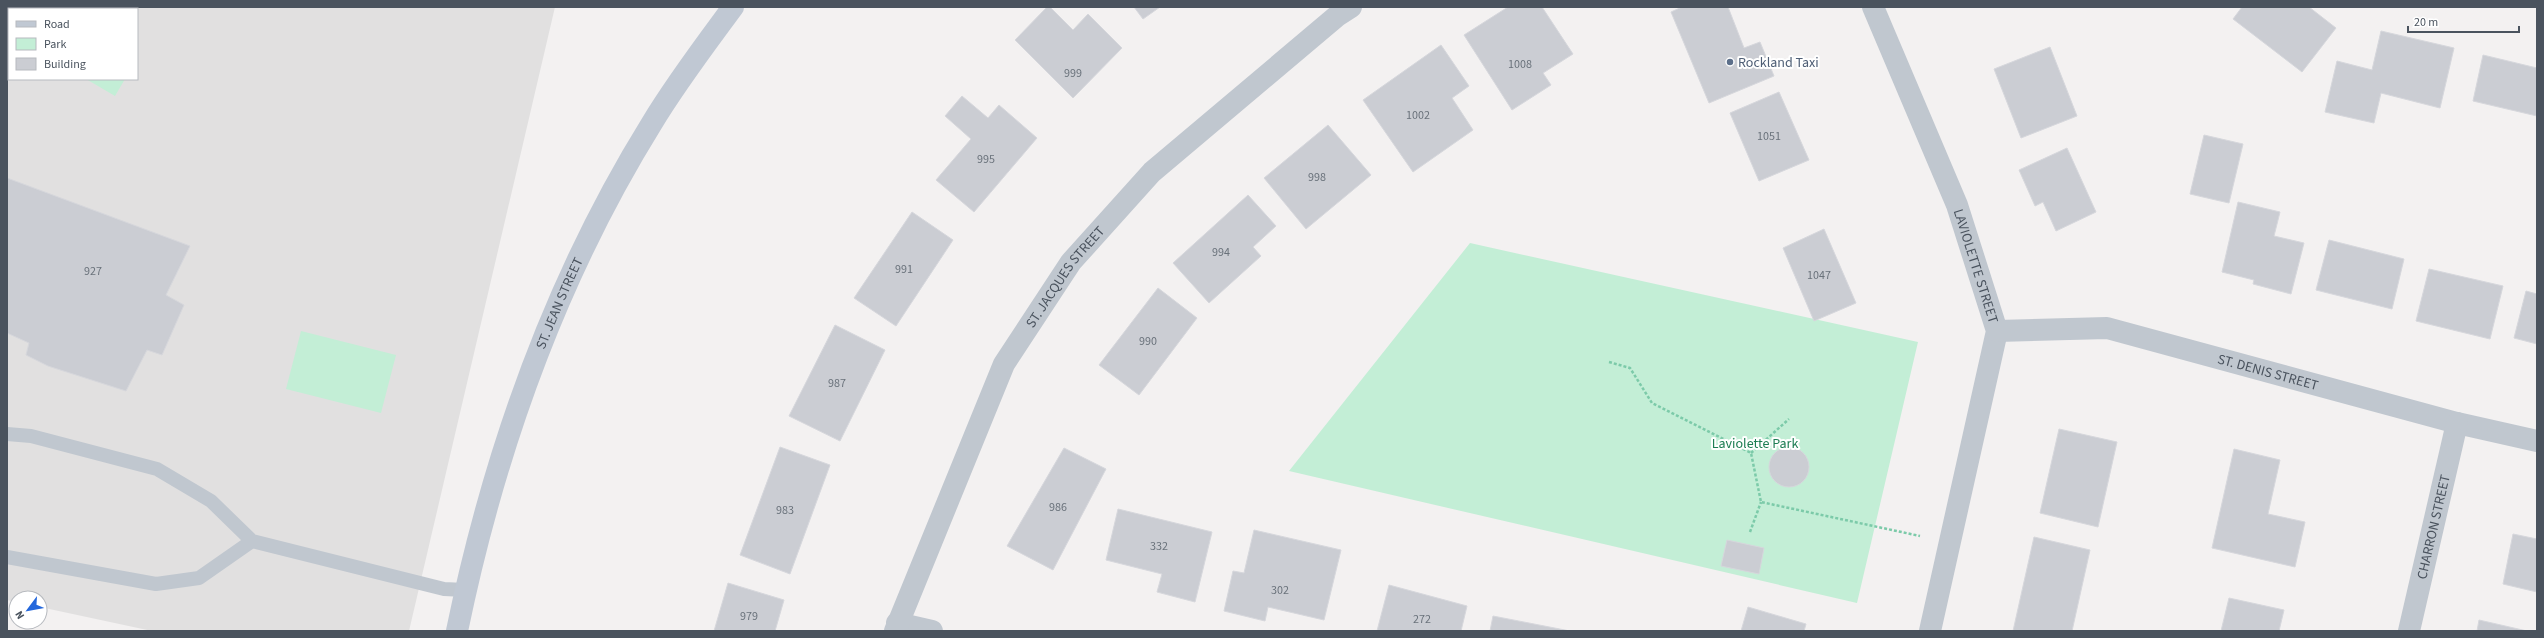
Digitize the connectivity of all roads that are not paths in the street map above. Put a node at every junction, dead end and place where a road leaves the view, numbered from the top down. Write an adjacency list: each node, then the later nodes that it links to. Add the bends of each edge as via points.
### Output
1 (733, 7): 10 (main road, ST. JEAN STREET, via 652,123 576,263 524,385 488,499)
2 (1351, 7): 11 (street, ST. JACQUES STREET, via 1337,16 1152,172 1071,262 1004,364)
3 (1873, 7): 4 (street, LAVIOLETTE STREET, via 1957,205)
4 (1997, 331): 5 (street, ST. DENIS STREET, via 2107,328); 14 (street, LAVIOLETTE STREET)
5 (2457, 423): 7 (street, ST. DENIS STREET); 15 (street, CHARRON STREET)
6 (7, 434): 8 (lane, via 31,436 157,469 211,501)
7 (2537, 441)
8 (252, 541): 9 (lane, via 199,578 156,584); 10 (lane, via 444,589)
9 (7, 558)
10 (465, 590): 12 (main road, ST. JEAN STREET)
11 (896, 627): 13 (street)
12 (457, 631)
13 (932, 631)
14 (1930, 631)
15 (2409, 631)

